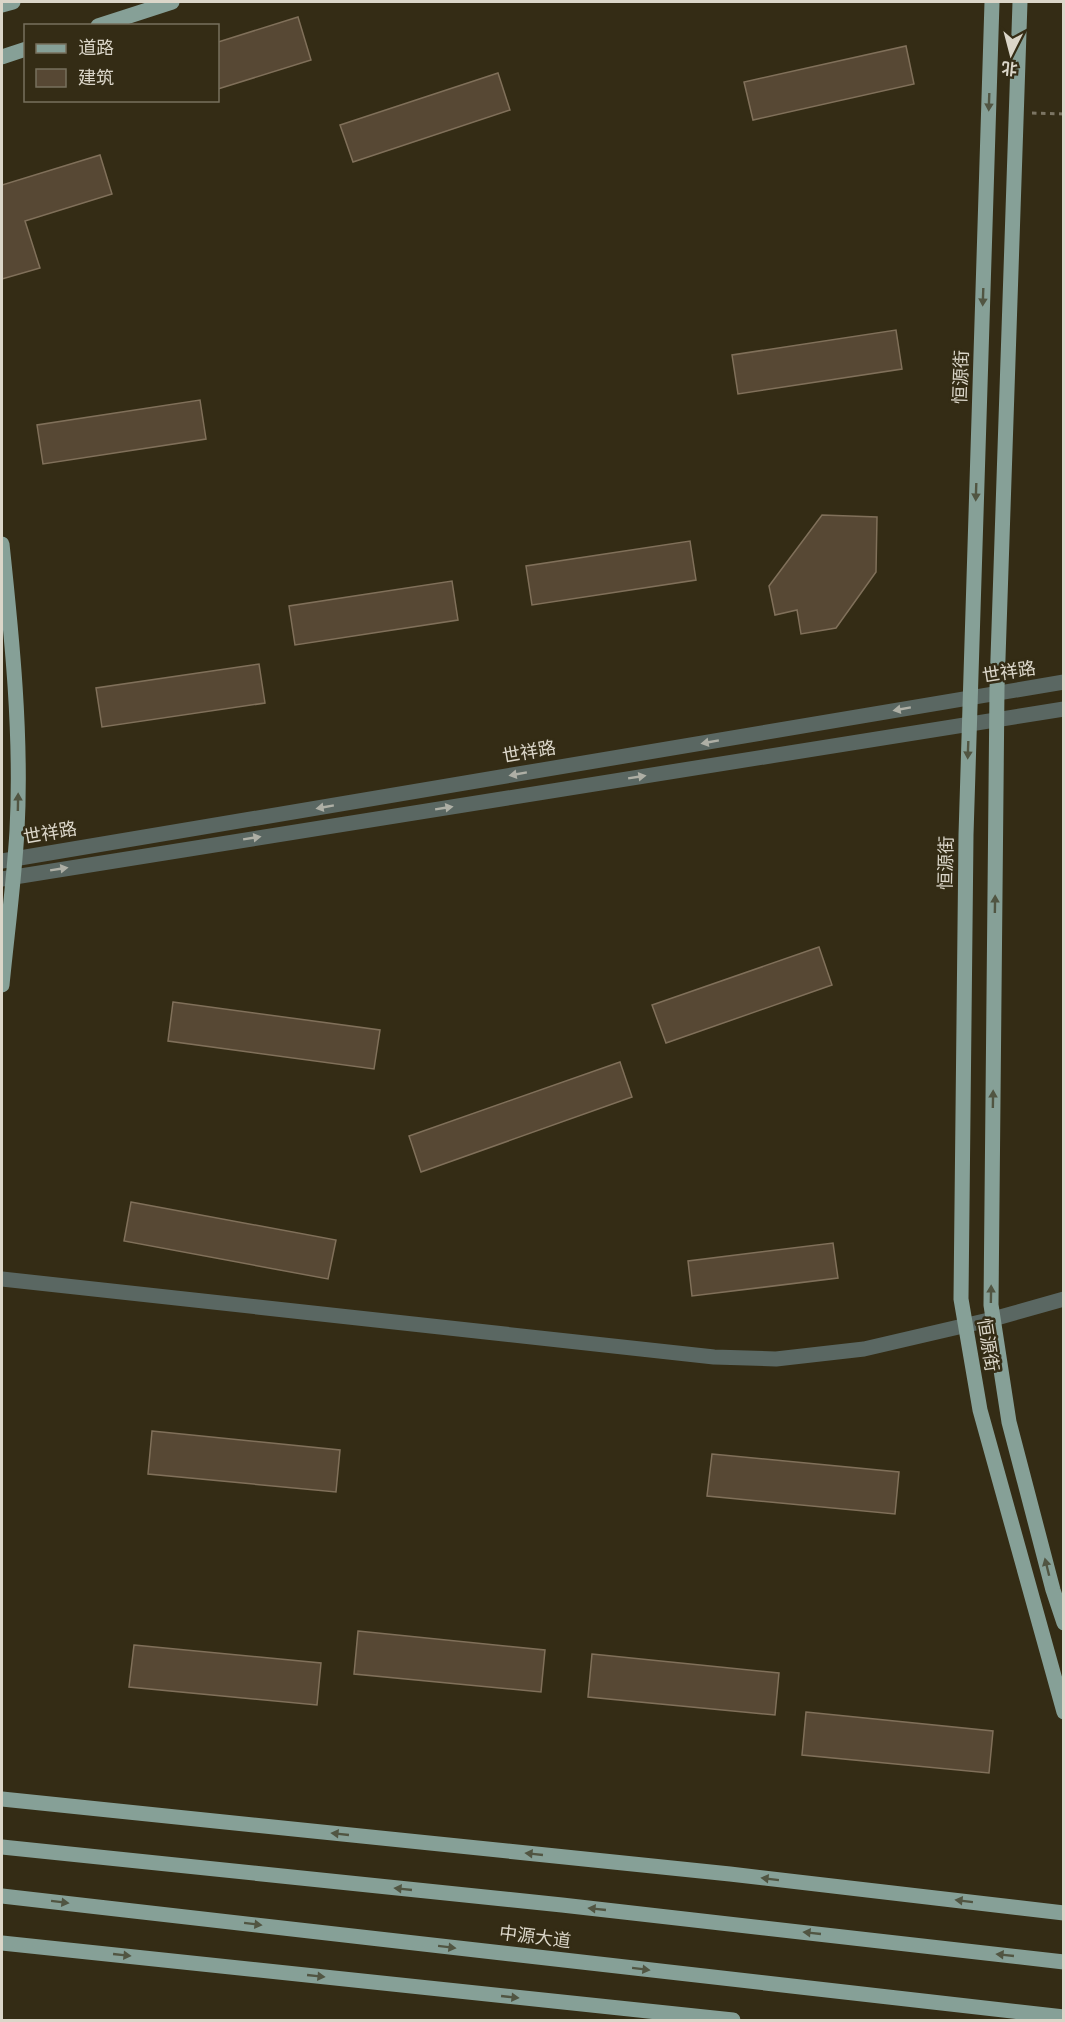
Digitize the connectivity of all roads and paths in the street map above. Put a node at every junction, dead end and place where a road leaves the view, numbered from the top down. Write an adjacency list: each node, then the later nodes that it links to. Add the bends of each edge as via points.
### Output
1 (14, 2): 5 (main road)
2 (172, 2): 6 (main road)
3 (992, 2): 14 (main road, 恒源街, one-way to 14)
4 (1020, 2): 9 (main road, 恒源街)
5 (2, 5)
6 (104, 24)
7 (24, 50): 8 (main road)
8 (2, 57)
9 (1016, 112): 10 (path); 13 (main road, 恒源街)
10 (1064, 114)
11 (2, 544): 18 (main road, one-way to 11, via 18,801 17,731)
12 (1064, 682): 13 (street, 世祥路)
13 (997, 693): 14 (street, 世祥路); 16 (main road, 恒源街)
14 (970, 698): 17 (main road, 恒源街); 18 (street, 世祥路, one-way to 18)
15 (1064, 709): 16 (street, 世祥路)
16 (996, 720): 17 (street, 世祥路); 23 (main road, 恒源街, one-way to 16)
17 (969, 724): 19 (street, 世祥路, one-way to 17); 24 (main road, 恒源街, one-way to 24, via 961,1141 961,1299)
18 (8, 860): 19 (main road)
19 (7, 878): 20 (main road)
20 (2, 985)
21 (2, 1279): 24 (street, via 714,1357 777,1359 864,1349)
22 (1064, 1299): 23 (street)
23 (993, 1319): 24 (street); 25 (main road, 恒源街, one-way to 23, via 1009,1422)
24 (965, 1325): 26 (main road, 恒源街, via 980,1410)
25 (1064, 1623)
26 (1064, 1712)
27 (2, 1799): 30 (main road, one-way to 27, via 730,1874)
28 (2, 1847): 32 (main road, 中源大道, one-way to 28)
29 (2, 1896): 33 (main road, 中源大道, one-way to 33)
30 (1064, 1913)
31 (2, 1943): 34 (main road, one-way to 34)
32 (1064, 1962)
33 (1064, 2017)
34 (733, 2020)

